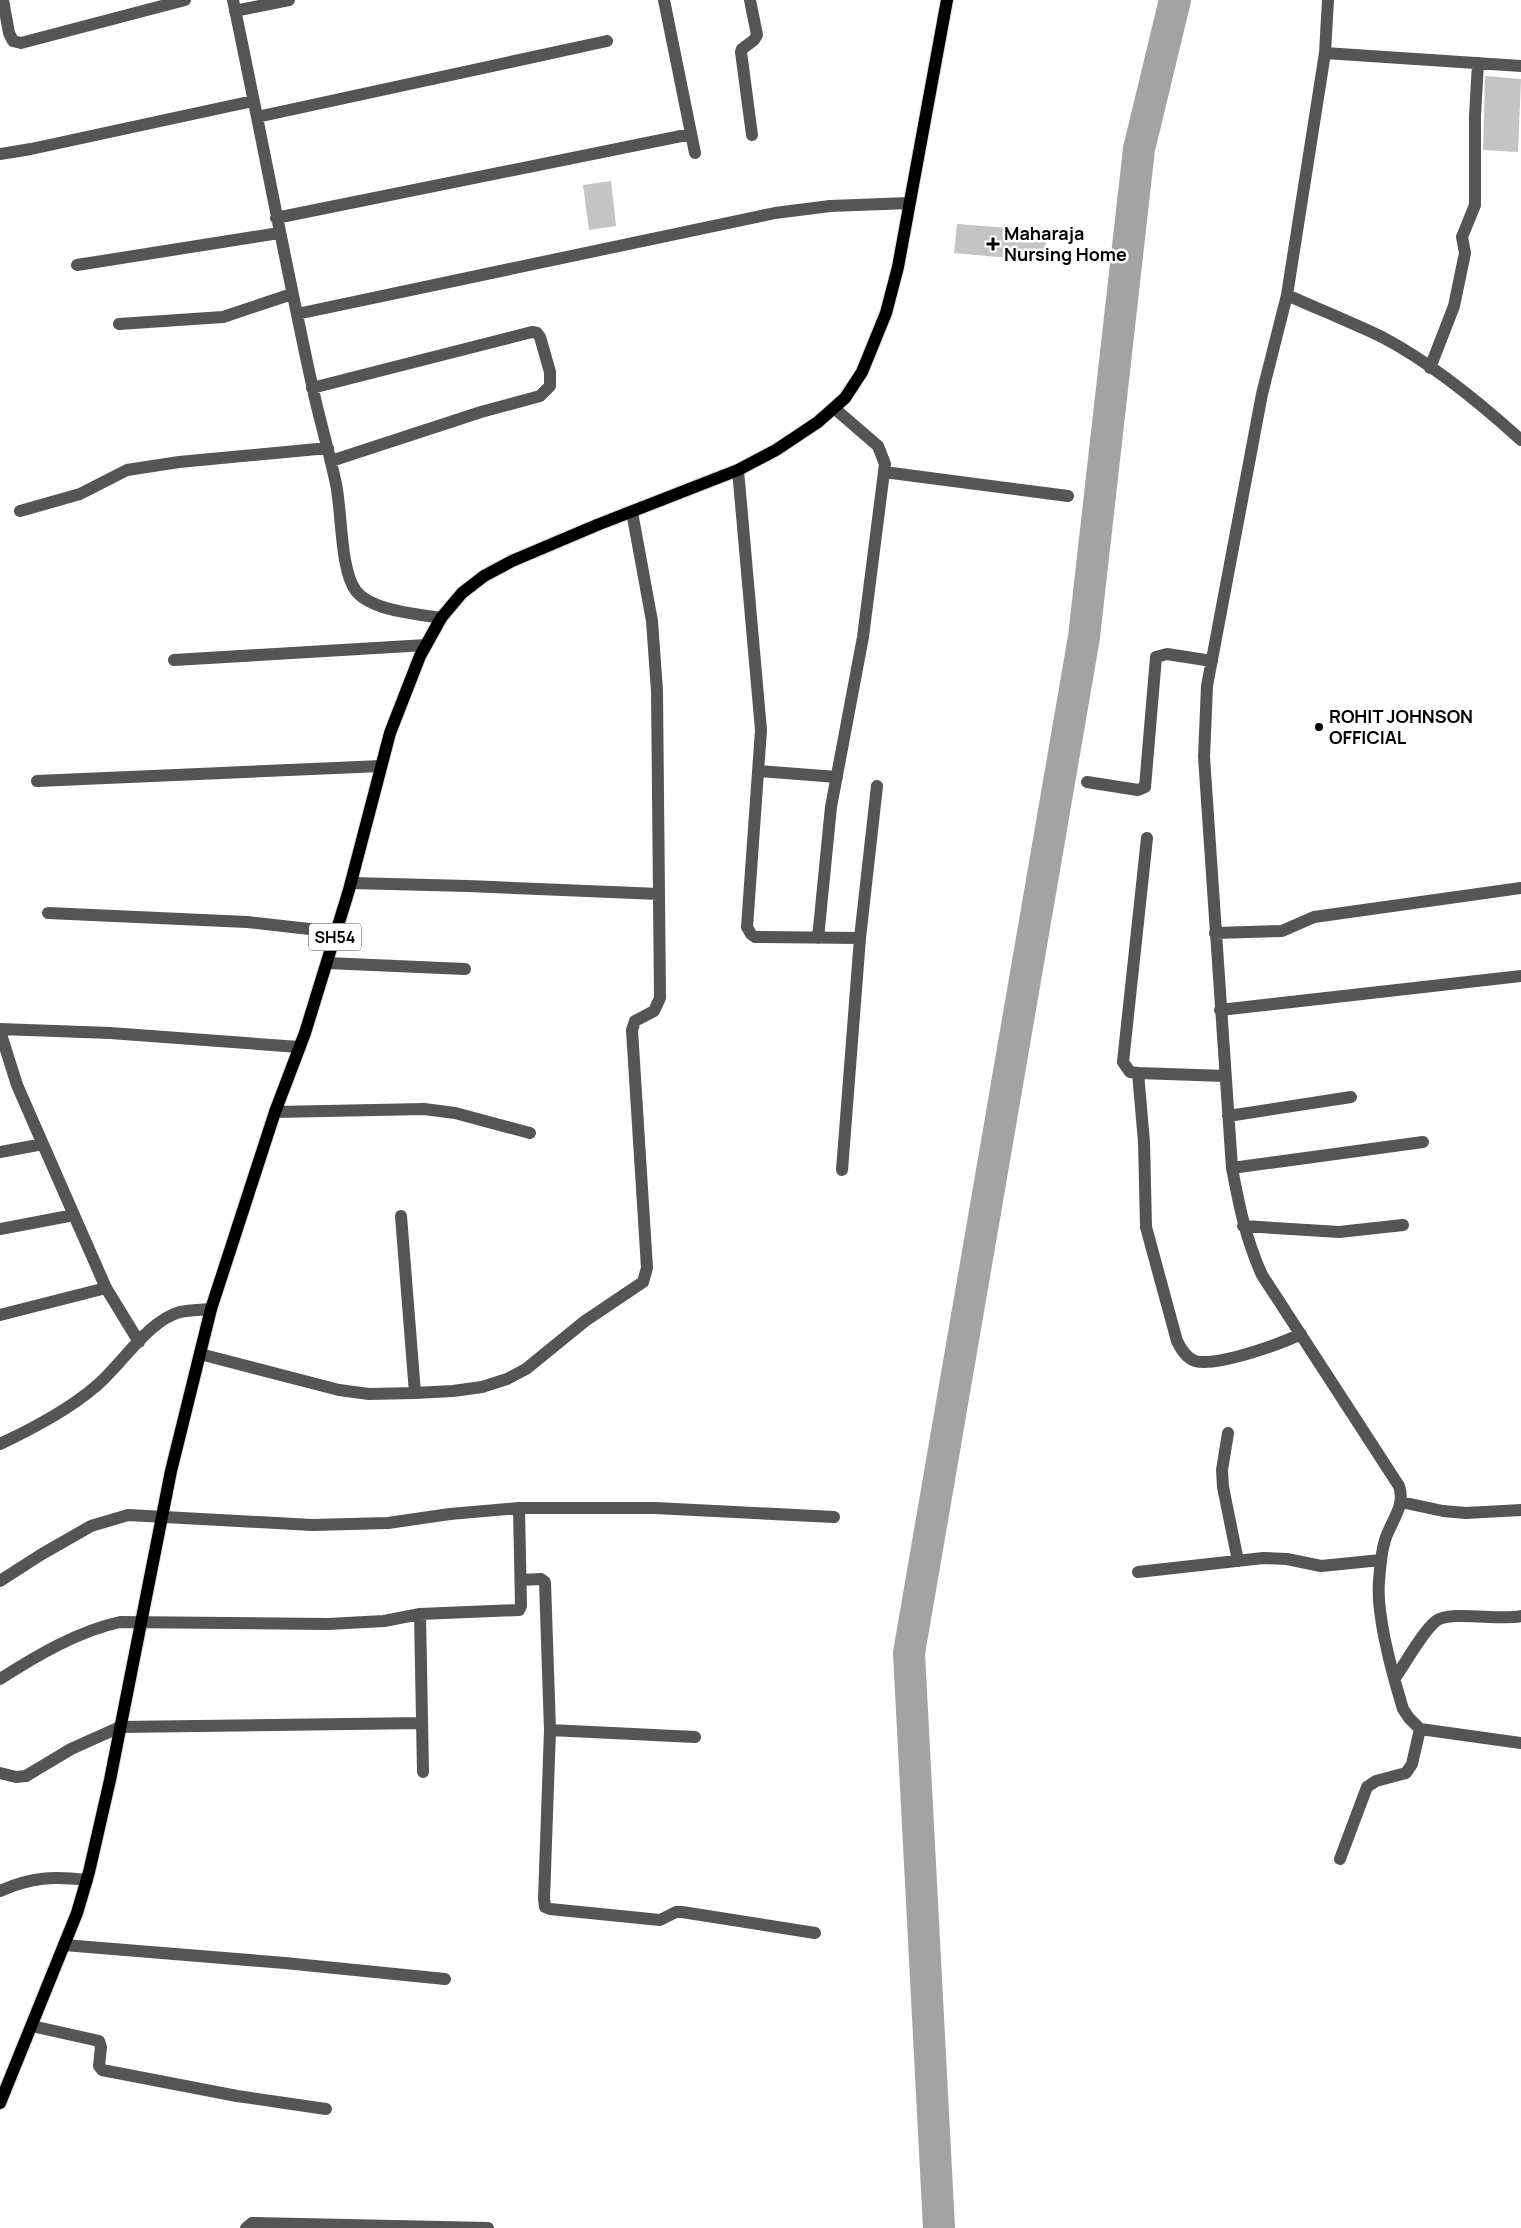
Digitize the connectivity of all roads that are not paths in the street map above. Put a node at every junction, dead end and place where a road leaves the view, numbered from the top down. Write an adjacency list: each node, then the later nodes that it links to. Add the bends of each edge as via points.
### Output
1 (2, 0): 2 (street, via 10,37 16,43)
2 (185, 0)
3 (290, 0): 8 (street)
4 (664, 0): 15 (street)
5 (750, 0): 16 (street, via 757,34 741,52)
6 (948, 0): 19 (main road, SH54)
7 (1328, 0): 10 (street)
8 (234, 5): 13 (street)
9 (607, 41): 14 (street)
10 (1325, 53): 11 (street); 24 (street)
11 (1478, 63): 12 (street); 27 (street, via 1475,205 1462,238 1465,252 1454,306)
12 (1521, 66)
13 (253, 101): 14 (street); 18 (street)
14 (257, 117): 20 (street)
15 (691, 134): 17 (street); 20 (street)
16 (752, 135)
17 (695, 153)
18 (0, 154)
19 (909, 203): 25 (street, via 830,206 775,213); 29 (main road, SH54, via 898,267 875,346 845,398)
20 (276, 218): 21 (street)
21 (279, 233): 22 (street); 23 (street)
22 (77, 265)
23 (292, 294): 25 (street); 26 (street, via 224,317)
24 (1287, 295): 27 (street, via 1382,337); 41 (street, via 1262,394)
25 (296, 314): 28 (street)
26 (119, 324)
27 (1430, 368): 30 (street, via 1476,401)
28 (312, 388): 31 (street); 32 (street, via 532,332 540,337 550,372 550,386 540,396)
29 (834, 408): 33 (main road, SH54, via 776,450); 34 (street, via 878,446 884,458)
30 (1521, 440)
31 (328, 448): 32 (street); 36 (street, via 127,470 80,494)
32 (331, 461): 38 (street, via 340,505 346,566 357,591 364,598 399,612)
33 (738, 470): 37 (main road, SH54); 43 (street, via 761,730)
34 (884, 472): 35 (street); 44 (street, via 863,637)
35 (1068, 496)
36 (20, 511)
37 (632, 512): 38 (main road, SH54, via 512,561 484,576 462,593); 51 (street, via 652,621 657,691)
38 (441, 618): 39 (main road, SH54)
39 (426, 645): 40 (street); 42 (main road, SH54, via 405,689)
40 (174, 660)
41 (1212, 661): 46 (street, via 1166,654 1156,657 1145,787 1138,790); 54 (street, via 1204,758)
42 (381, 766): 45 (street); 49 (main road, SH54)
43 (758, 771): 44 (street); 55 (street, via 748,931 755,937)
44 (837, 777): 55 (street, via 826,846)
45 (37, 781)
46 (1087, 782)
47 (877, 786): 56 (street)
48 (1147, 838): 63 (street, via 1123,1057 1127,1069)
49 (351, 883): 51 (street); 53 (main road, SH54)
50 (1521, 888): 54 (street, via 1314,917 1282,931)
51 (658, 894): 85 (street, via 660,998 654,1011 632,1026 647,1268 643,1282 600,1310 526,1369 507,1379 472,1388)
52 (48, 913): 53 (street, via 247,922)
53 (336, 932): 57 (main road, SH54)
54 (1215, 933): 60 (street)
55 (818, 938): 56 (street)
56 (860, 938): 73 (street)
57 (327, 963): 58 (street); 62 (main road, SH54)
58 (465, 968)
59 (1521, 976): 60 (street)
60 (1220, 1010): 64 (street)
61 (0, 1030): 62 (street, via 129,1034); 70 (street, via 17,1085)
62 (299, 1046): 66 (main road, SH54)
63 (1138, 1073): 64 (street); 82 (street, via 1146,1227 1182,1350 1194,1360 1206,1362 1267,1348)
64 (1225, 1076): 67 (street)
65 (1351, 1097): 67 (street)
66 (275, 1112): 68 (street, via 432,1110); 80 (main road, SH54)
67 (1228, 1116): 72 (street)
68 (530, 1133)
69 (1423, 1142): 72 (street)
70 (43, 1144): 71 (street); 74 (street)
71 (0, 1152)
72 (1232, 1168): 77 (street)
73 (842, 1170)
74 (74, 1215): 78 (street); 79 (street)
75 (401, 1216): 85 (street)
76 (1403, 1225): 77 (street, via 1339,1232)
77 (1243, 1226): 82 (street, via 1262,1275)
78 (0, 1229)
79 (106, 1288): 81 (street); 83 (street)
80 (211, 1309): 83 (street, via 181,1312 165,1318); 84 (main road, SH54)
81 (0, 1315)
82 (1301, 1334): 88 (street, via 1399,1486)
83 (139, 1342): 87 (street, via 96,1387)
84 (200, 1354): 85 (street, via 339,1390 369,1394); 92 (main road, SH54)
85 (415, 1393)
86 (1228, 1433): 94 (street, via 1222,1470)
87 (0, 1444)
88 (1401, 1502): 90 (street, via 1466,1513); 93 (street, via 1385,1540)
89 (518, 1508): 91 (street, via 655,1508); 92 (street, via 388,1522 312,1525); 96 (street)
90 (1521, 1510)
91 (834, 1517)
92 (162, 1518): 97 (street, via 128,1515 91,1526); 100 (main road, SH54)
93 (1381, 1560): 94 (street, via 1321,1566 1275,1558); 101 (street, via 1380,1606)
94 (1238, 1561): 95 (street)
95 (1138, 1572)
96 (521, 1580): 98 (street, via 522,1606 519,1610); 106 (street, via 541,1579 545,1582)
97 (0, 1581)
98 (420, 1614): 100 (street, via 384,1621 328,1624); 103 (street)
99 (1521, 1616): 101 (street, via 1441,1618 1432,1625)
100 (140, 1622): 102 (street, via 120,1622 91,1630); 104 (main road, SH54)
101 (1395, 1678): 105 (street, via 1403,1709)
102 (0, 1679)
103 (422, 1723): 104 (street); 109 (street)
104 (120, 1727): 110 (street, via 71,1749 26,1776); 112 (main road, SH54)
105 (1420, 1729): 108 (street); 111 (street, via 1410,1769 1367,1787)
106 (550, 1730): 107 (street); 114 (street, via 544,1899 547,1908 660,1920 682,1912)
107 (695, 1737)
108 (1521, 1743)
109 (423, 1772)
110 (0, 1773)
111 (1340, 1859)
112 (87, 1880): 113 (street, via 50,1876); 115 (main road, SH54)
113 (0, 1891)
114 (815, 1934)
115 (64, 1946): 116 (street); 117 (main road, SH54)
116 (445, 1979)
117 (32, 2026): 118 (main road, SH54); 119 (street, via 99,2041 99,2066 102,2070)
118 (0, 2103)
119 (326, 2109)
120 (246, 2228): 121 (street, via 252,2223)
121 (488, 2228)

